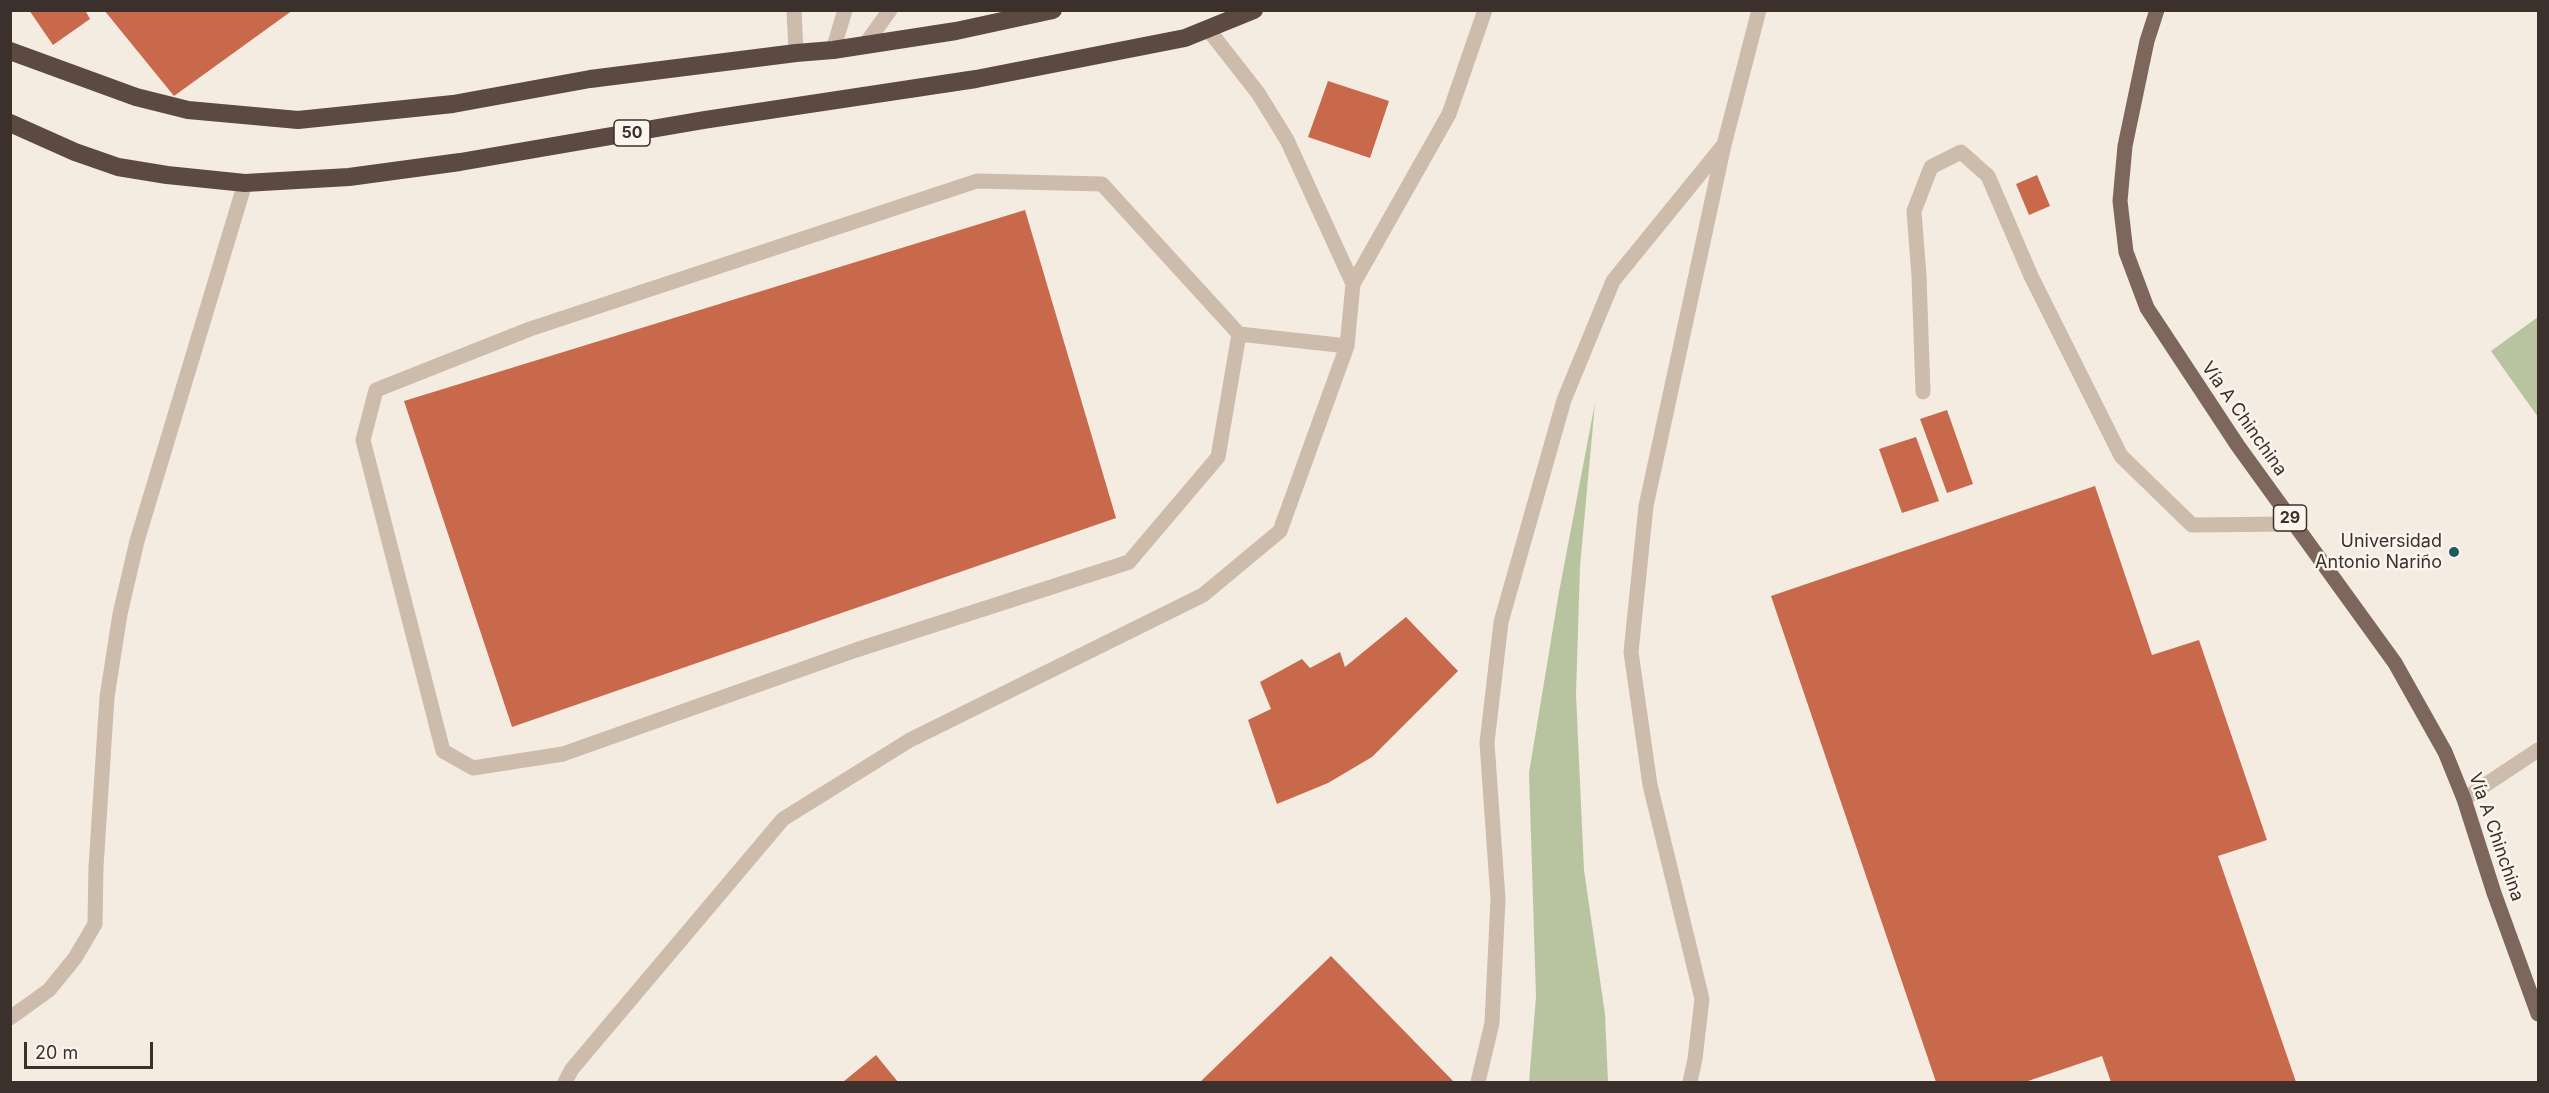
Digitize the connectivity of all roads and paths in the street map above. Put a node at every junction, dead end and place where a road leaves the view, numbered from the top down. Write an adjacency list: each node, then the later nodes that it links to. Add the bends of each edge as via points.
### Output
1 (794, 10): 13 (street)
2 (845, 10): 11 (street)
3 (891, 10): 10 (street)
4 (1053, 10): 10 (highway)
5 (1254, 10): 9 (highway, 50)
6 (1485, 10): 17 (street, via 1449,114)
7 (1760, 10): 15 (street)
8 (2157, 10): 21 (main road, Vía A Chinchina / 29, via 2125,146 2120,201 2126,252 2147,308)
9 (1207, 28): 16 (highway, 50, via 1175,40 976,79 460,162 349,177); 17 (street, via 1258,93 1287,140)
10 (864, 46): 11 (highway)
11 (833, 50): 13 (highway)
12 (10, 51): 13 (highway, via 136,97 188,110 298,120 453,104 590,79)
13 (796, 53)
14 (10, 123): 16 (highway, 50, via 118,167)
15 (1724, 145): 27 (street, via 1613,281 1564,400 1501,621 1487,743 1498,899 1492,1023); 28 (street, via 1646,506 1631,652 1650,785 1702,999)
16 (245, 183): 25 (street, via 137,541 120,614 107,697 95,924 50,990)
17 (1353, 284): 19 (street)
18 (1239, 334): 18 (street, via 1102,184 977,181 530,329 376,390 363,440 443,751 473,768 563,754 856,650 1129,562 1218,457); 19 (street)
19 (1347, 346): 26 (street, via 1280,531 1203,595 910,740 783,819 572,1069)
20 (1923, 392): 21 (street, via 1914,211 1931,167 1961,152 1988,176 2031,276 2121,456 2192,525)
21 (2293, 524): 23 (main road, Vía A Chinchina / 29, via 2395,663 2445,752)
22 (2538, 750): 23 (street)
23 (2464, 799): 24 (main road, Vía A Chinchina / 29, via 2493,893)
24 (2538, 1014)
25 (10, 1018)
26 (565, 1083)
27 (1478, 1083)
28 (1690, 1083)

